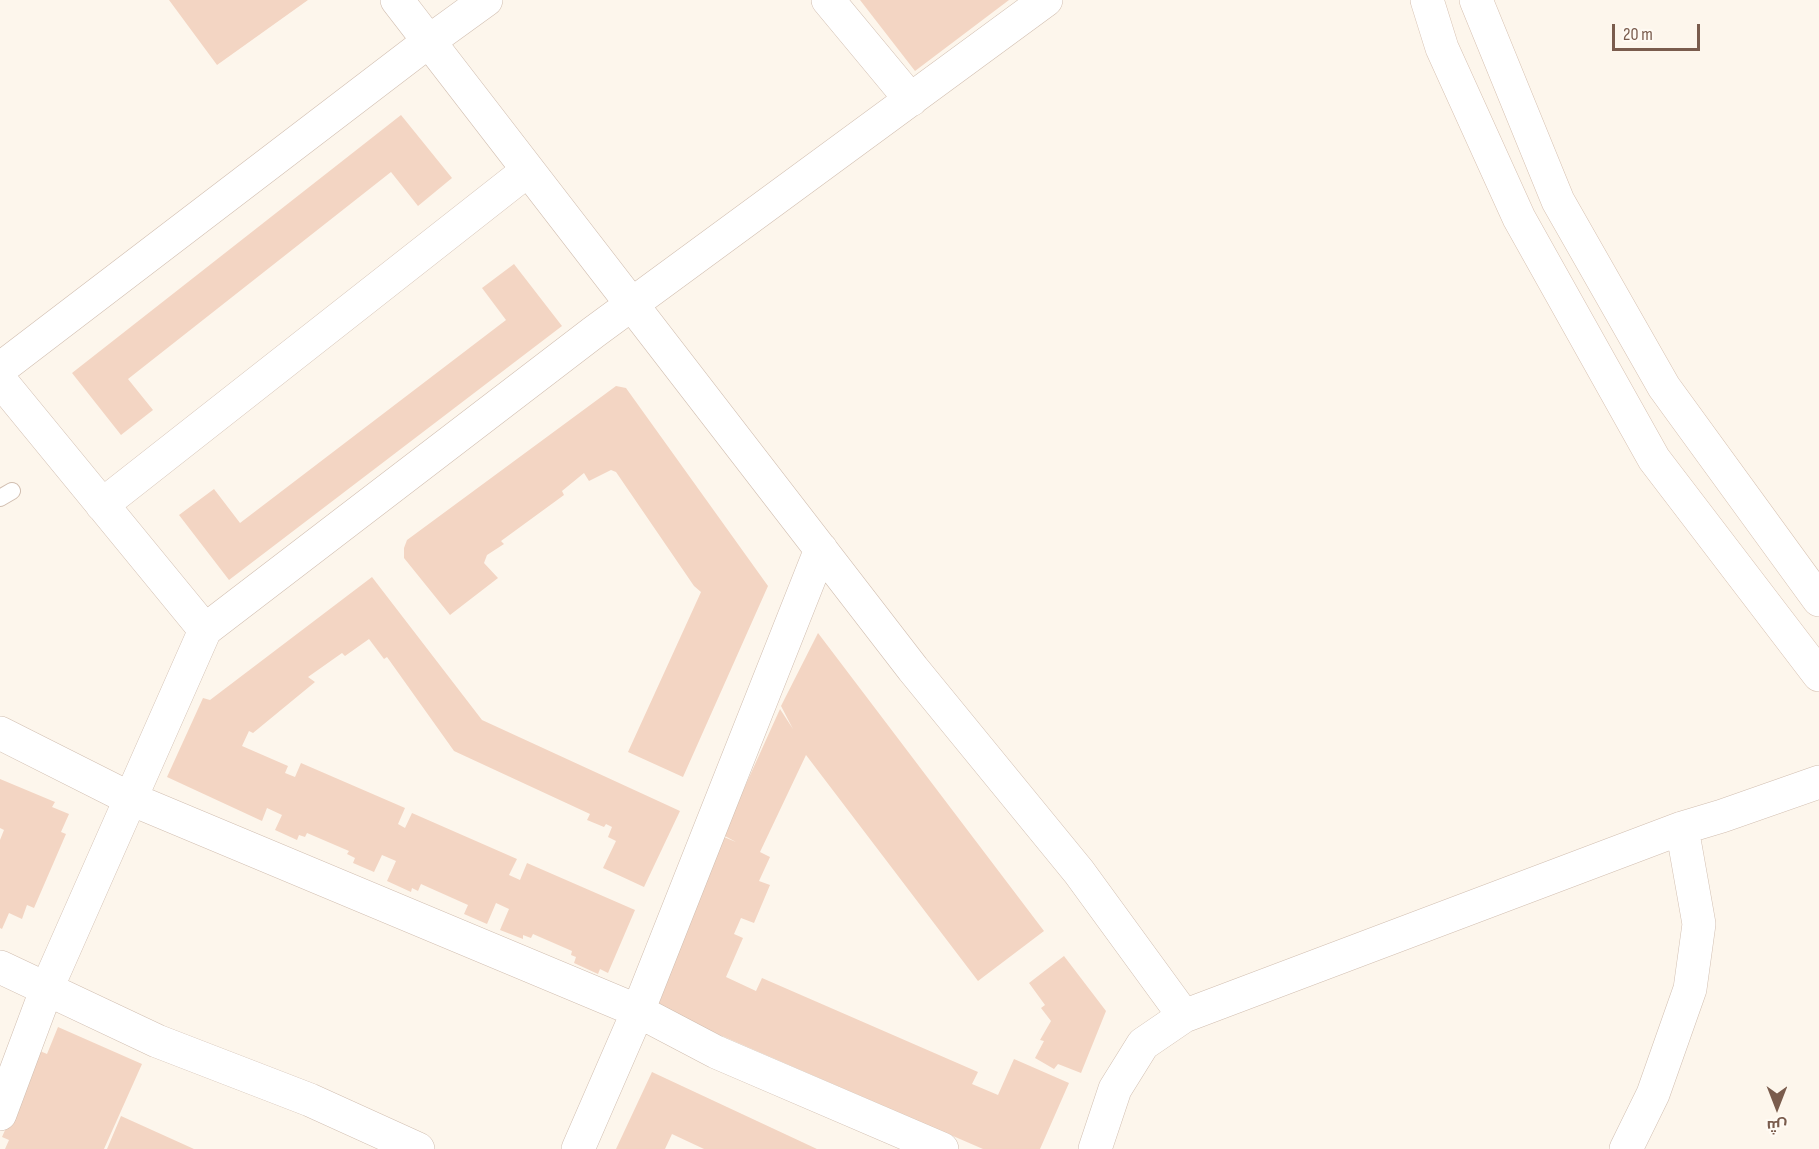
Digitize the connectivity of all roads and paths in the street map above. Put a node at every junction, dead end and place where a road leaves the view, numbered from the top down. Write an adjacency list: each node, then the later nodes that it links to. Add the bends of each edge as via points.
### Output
1 (397, 0): 7 (street)
2 (486, 0): 7 (street)
3 (828, 0): 8 (street)
4 (1046, 0): 8 (street)
5 (1427, 0): 17 (street, via 1442,48 1519,218 1654,459)
6 (1476, 0): 15 (street, via 1558,201 1664,387)
7 (428, 42): 9 (street); 11 (street)
8 (911, 100): 10 (street)
9 (527, 171): 10 (street); 13 (street)
10 (633, 304): 14 (street); 16 (street)
11 (0, 369)
12 (0, 380): 13 (street)
13 (102, 505): 16 (street)
14 (821, 549): 24 (street); 25 (street, via 913,669 1079,872)
15 (1819, 600)
16 (205, 630): 20 (street)
17 (1819, 675)
18 (0, 733): 20 (street)
19 (1819, 782): 21 (street)
20 (131, 799): 23 (street); 24 (street)
21 (1682, 828): 25 (street); 31 (street, via 1700,924 1690,989 1653,1094)
22 (0, 967): 23 (street)
23 (47, 988): 26 (street); 27 (street, via 157,1041 310,1100)
24 (638, 1011): 28 (street); 29 (street, via 716,1052)
25 (1184, 1016): 30 (street, via 1143,1044 1115,1089)
26 (0, 1114)
27 (418, 1149)
28 (578, 1149)
29 (942, 1149)
30 (1095, 1149)
31 (1626, 1149)

